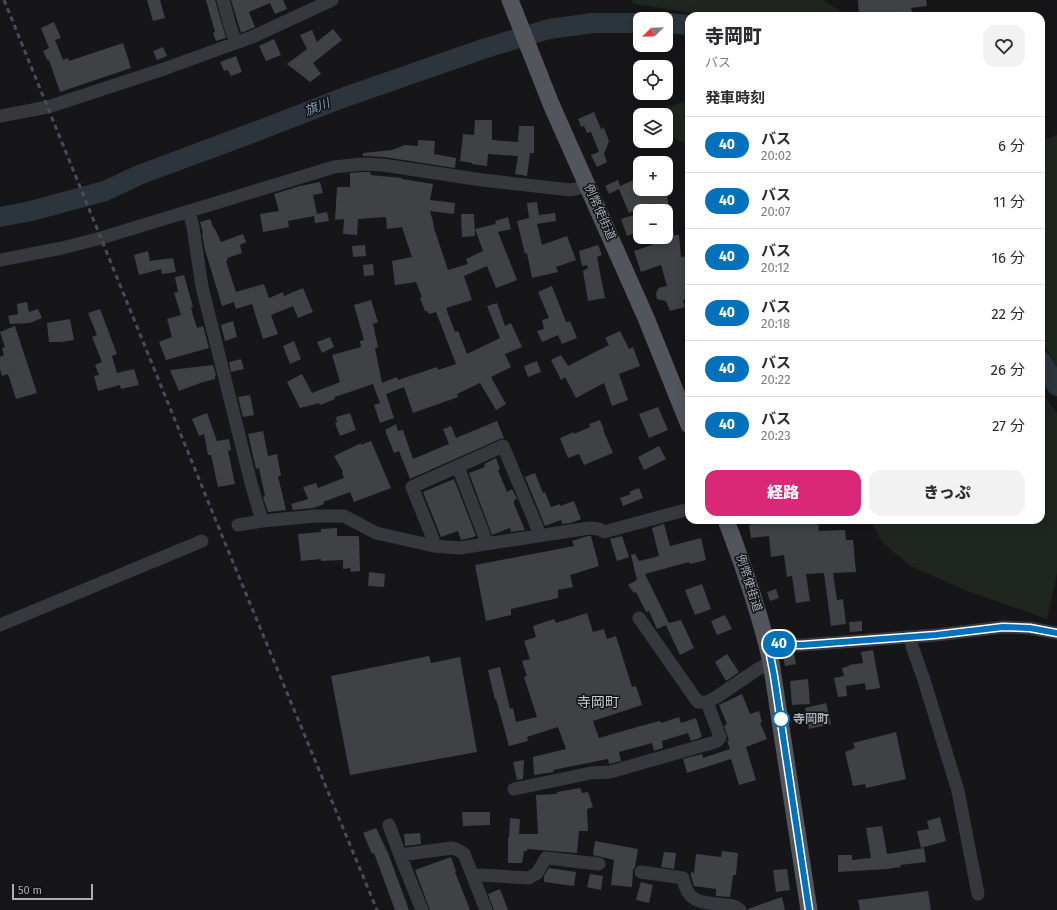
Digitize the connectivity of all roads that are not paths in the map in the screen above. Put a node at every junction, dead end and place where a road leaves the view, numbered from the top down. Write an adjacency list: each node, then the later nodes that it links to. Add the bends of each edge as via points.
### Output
1 (224, 0): 4 (street, via 230,29)
2 (332, 0): 4 (street)
3 (510, 0): 6 (main road, 例幣使街道, via 545,89)
4 (236, 43): 5 (street, via 48,107)
5 (0, 116)
6 (588, 186): 7 (street, via 571,190 362,164 334,167); 9 (main road, 例幣使街道)
7 (189, 211): 8 (street, via 94,240); 12 (street, via 202,287 250,483)
8 (0, 260)
9 (685, 415)
10 (458, 466): 15 (street, via 503,446); 17 (street); 18 (street, via 412,487)
11 (685, 510): 15 (street, via 604,532 589,528)
12 (262, 521): 14 (street); 18 (street, via 344,516 376,533)
13 (727, 524): 23 (main road, 例幣使街道, via 752,590)
14 (238, 525)
15 (539, 535): 17 (street)
16 (202, 541): 20 (street)
17 (487, 543): 18 (street, via 460,548)
18 (434, 546)
19 (639, 618): 25 (street, via 694,698 698,702)
20 (0, 625)
21 (1057, 633): 22 (street, via 1003,627)
22 (911, 637): 23 (street); 32 (street, via 958,790)
23 (768, 645): 24 (main road, 例幣使街道)
24 (771, 662): 25 (street); 36 (main road, 例幣使街道)
25 (707, 702): 26 (street, via 720,737 715,742 610,772 591,773)
26 (514, 789)
27 (389, 825): 28 (street)
28 (400, 855): 31 (street, via 452,848 464,854); 33 (street)
29 (599, 864): 31 (street, via 546,858 536,873 529,878 481,875)
30 (641, 872): 35 (street, via 683,878 685,889 691,898 699,902 733,905)
31 (473, 877): 34 (street)
32 (978, 894)
33 (422, 910)
34 (486, 910)
35 (740, 910)
36 (809, 910)

